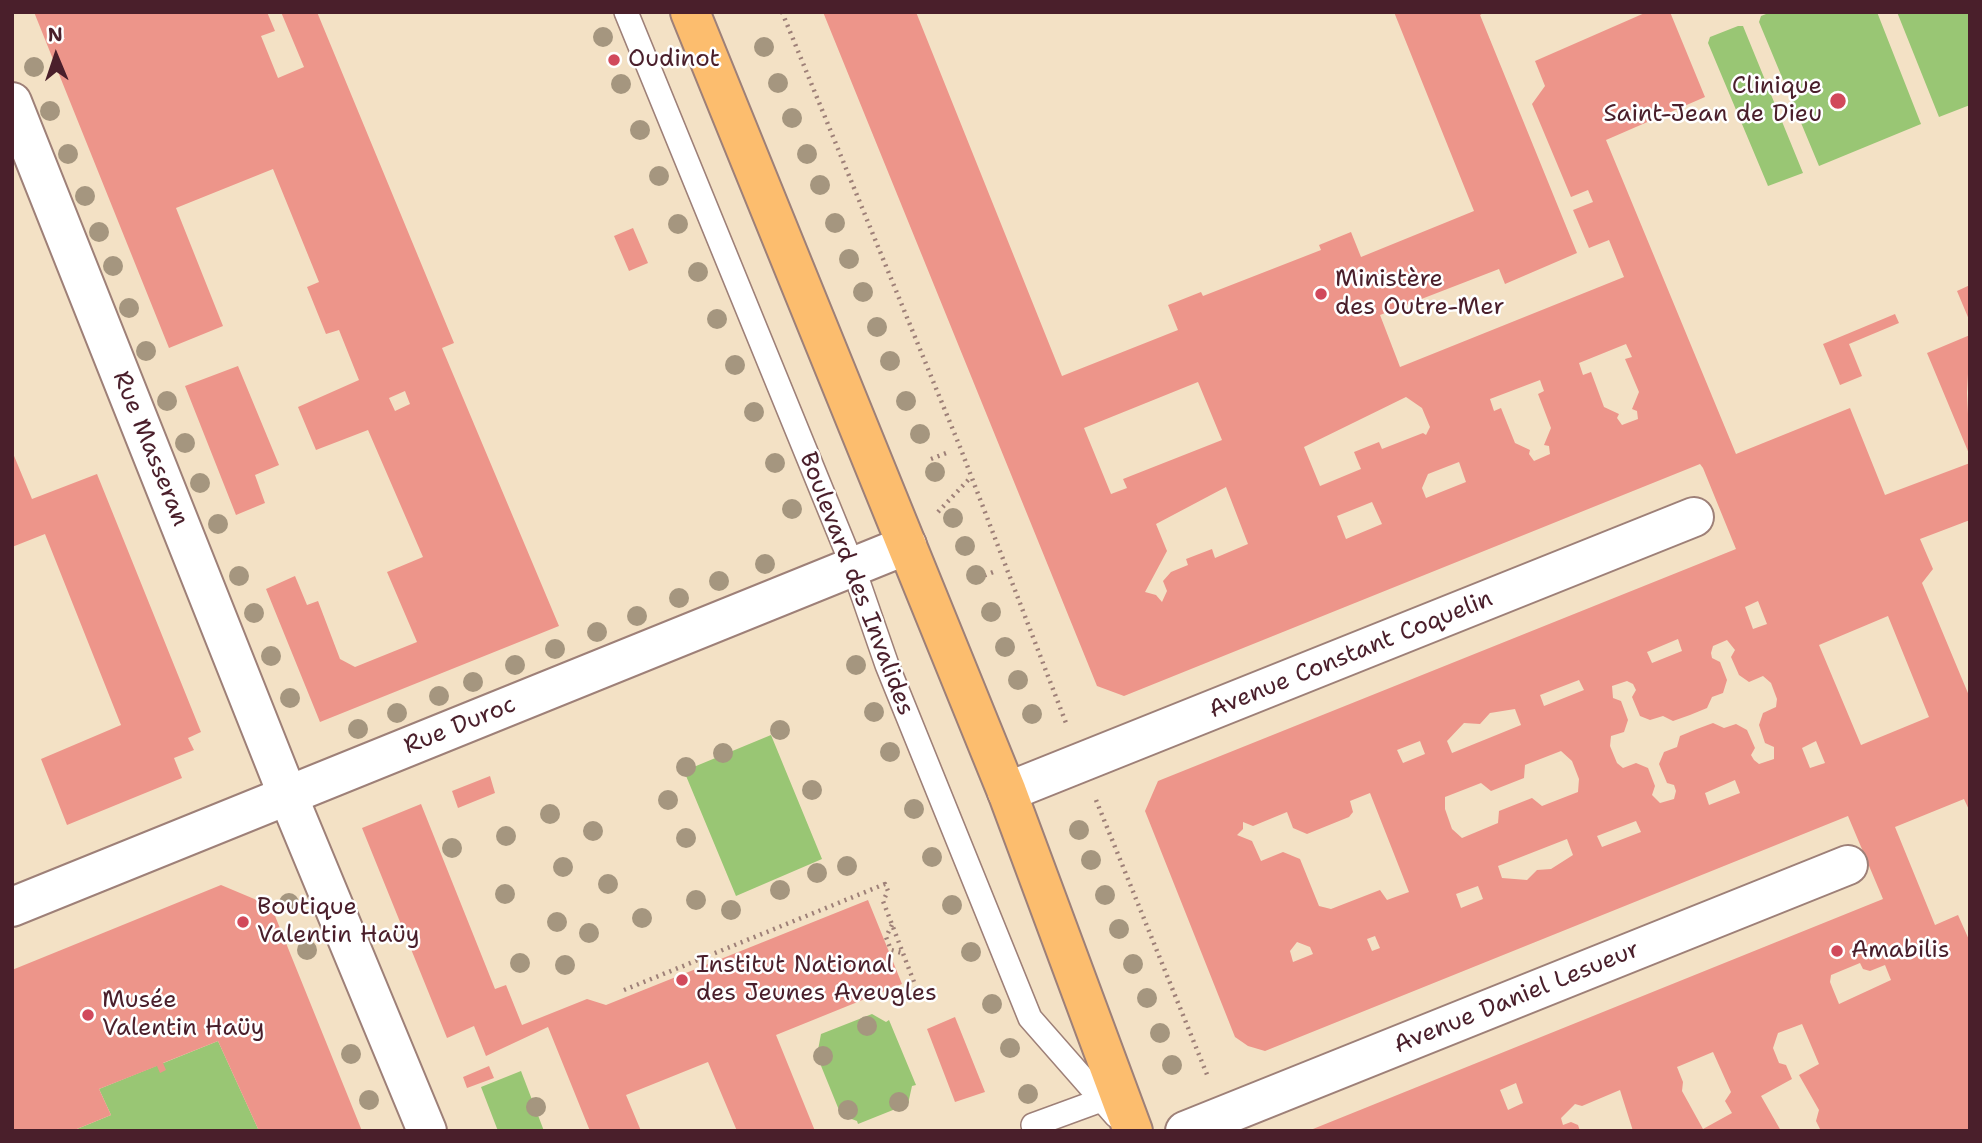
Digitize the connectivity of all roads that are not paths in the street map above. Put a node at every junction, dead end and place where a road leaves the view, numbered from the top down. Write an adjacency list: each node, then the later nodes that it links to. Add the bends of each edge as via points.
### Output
1 (626, 12): 6 (lane, Boulevard des Invalides)
2 (690, 12): 5 (main road, Boulevard des Invalides)
3 (12, 102): 8 (street, Rue Masseran)
4 (1694, 517): 7 (street, Avenue Constant Coquelin)
5 (907, 545): 6 (street, Rue Duroc); 7 (main road, Boulevard des Invalides)
6 (853, 568): 8 (street, Rue Duroc); 11 (lane, Boulevard des Invalides, via 887,665 1030,1018)
7 (1007, 792): 11 (main road, Boulevard des Invalides)
8 (288, 796): 10 (street, Rue Duroc); 14 (street, Rue Masseran)
9 (1848, 866): 13 (street, Avenue Daniel Lesueur)
10 (12, 907)
11 (1112, 1096): 12 (lane); 15 (lane, Boulevard des Invalides); 16 (main road, Boulevard des Invalides)
12 (1032, 1125)
13 (1192, 1128)
14 (427, 1131)
15 (1127, 1131)
16 (1133, 1131)

